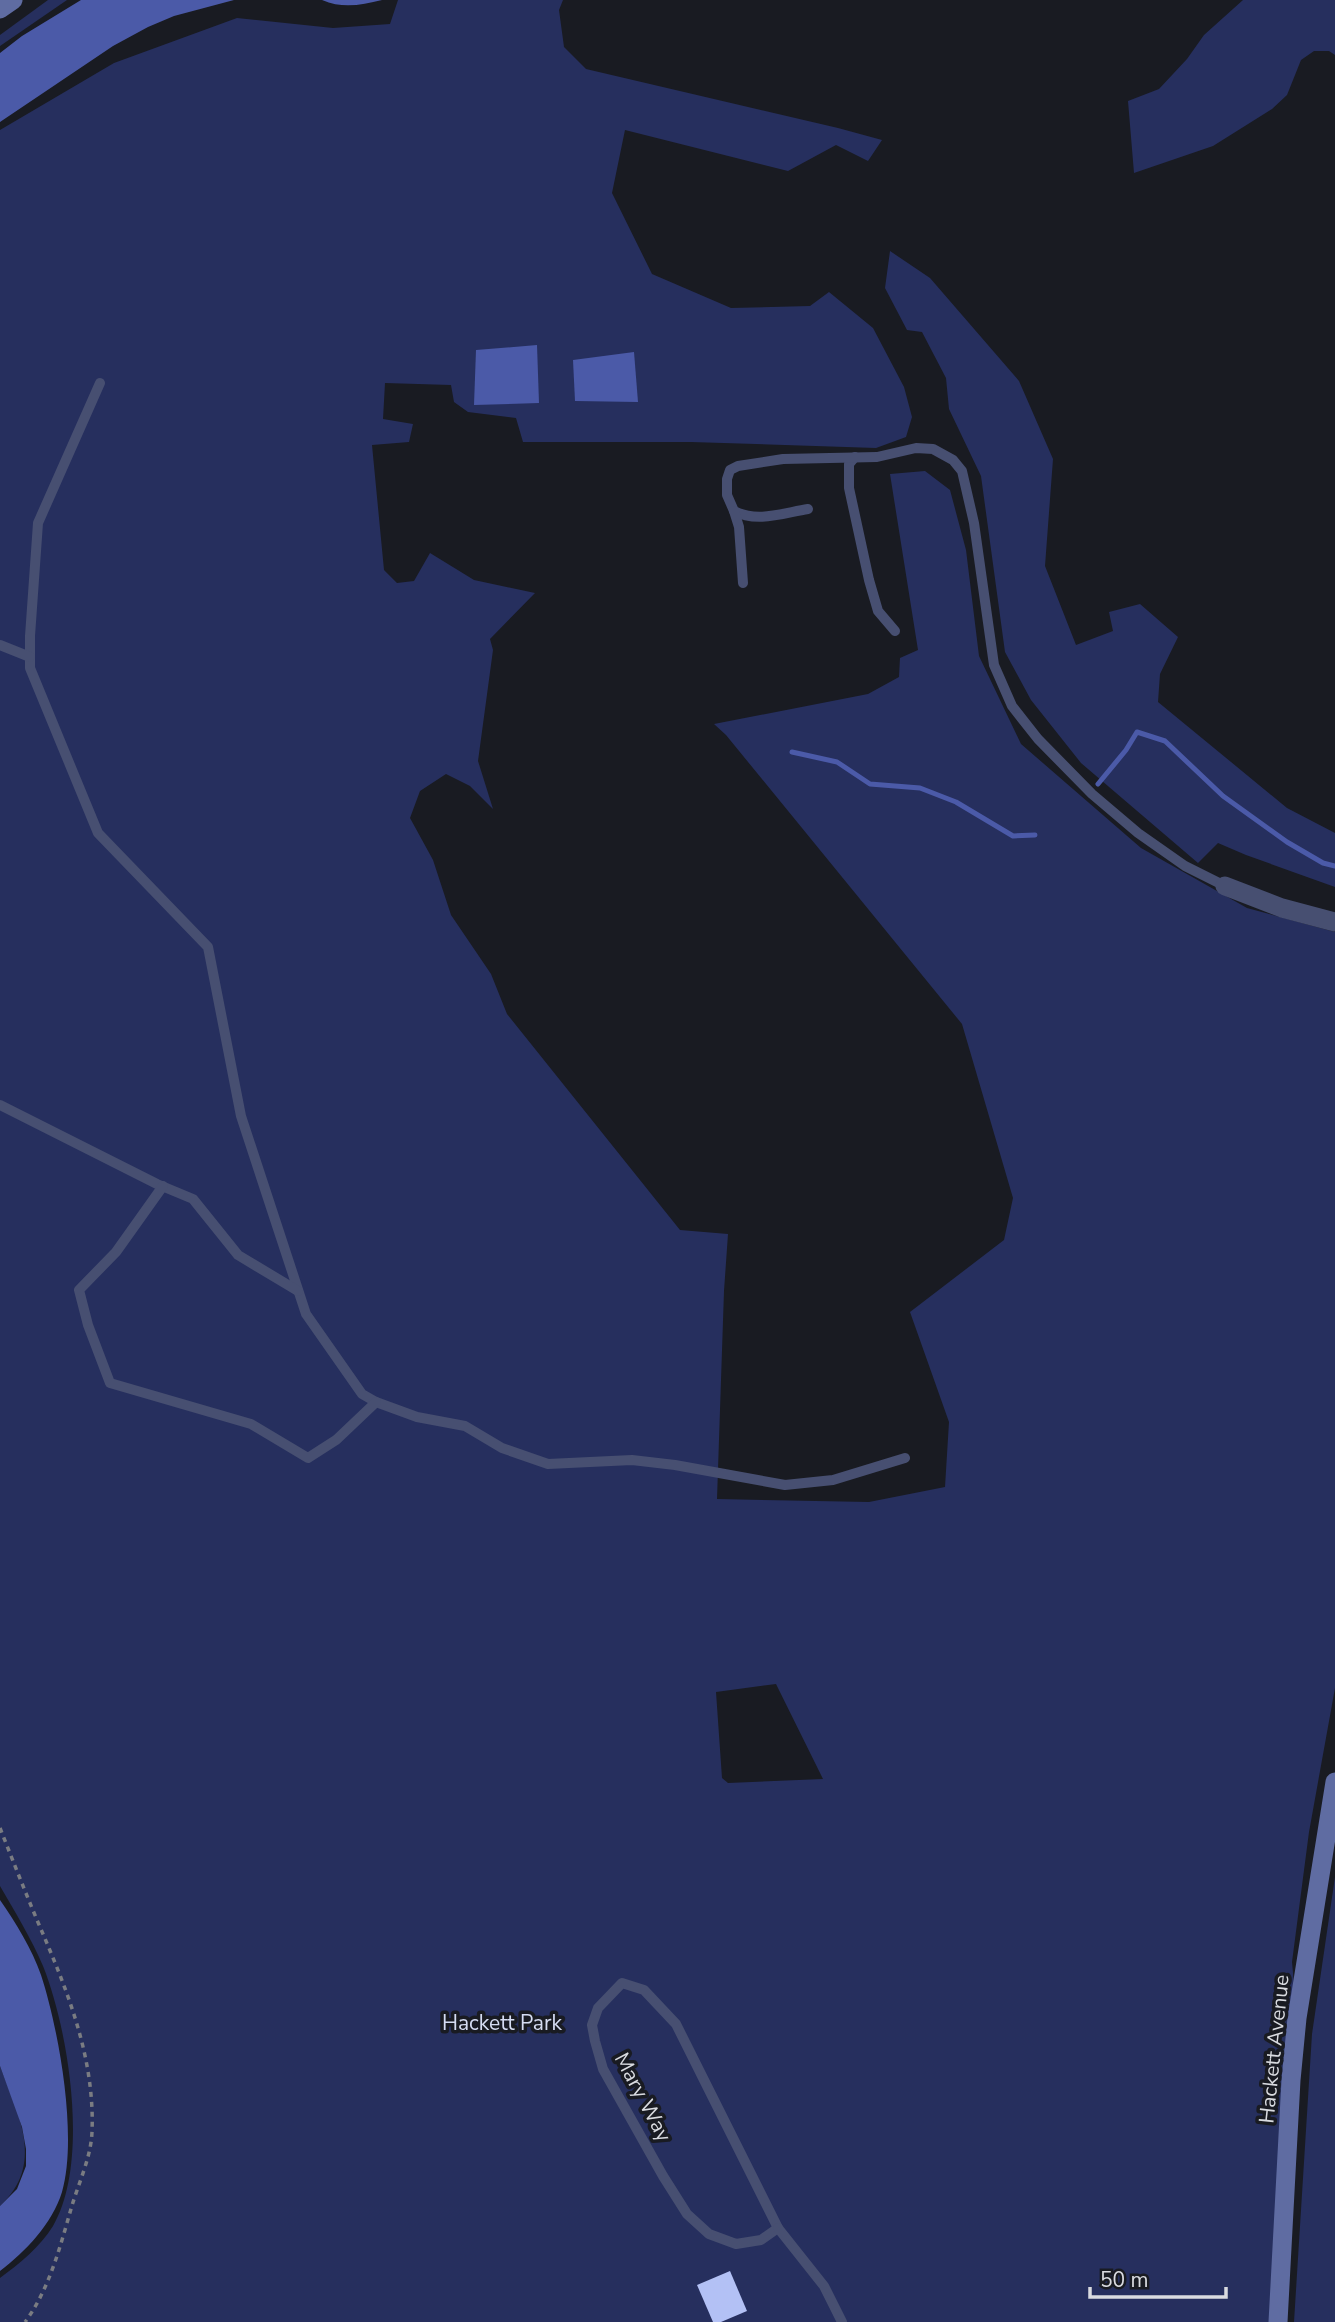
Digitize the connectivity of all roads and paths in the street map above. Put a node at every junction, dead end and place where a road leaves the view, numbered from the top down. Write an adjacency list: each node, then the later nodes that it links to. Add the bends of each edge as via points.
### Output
1 (13, 0): 2 (main road)
2 (0, 9)
3 (100, 383): 10 (lane, via 38,523)
4 (855, 457): 6 (lane, via 783,459 738,466 730,470 727,479); 8 (lane, via 849,464 849,488 869,580 878,611); 11 (lane, via 877,457 916,447 933,449 953,460 962,471 974,523 994,665 1012,706 1038,740 1128,825 1185,866)
5 (808, 509): 6 (lane, via 764,517 746,517)
6 (734, 511): 7 (lane)
7 (743, 583)
8 (895, 631)
9 (0, 645): 10 (lane)
10 (30, 657): 15 (lane, via 30,668 98,833 208,947 241,1116)
11 (1225, 886): 12 (street)
12 (1335, 922)
13 (0, 1105): 14 (lane)
14 (163, 1186): 15 (lane, via 193,1199 238,1255); 16 (lane, via 116,1252 79,1290 110,1383 251,1424 308,1458 336,1440)
15 (298, 1291): 16 (lane, via 306,1314 362,1394)
16 (376, 1402): 17 (lane, via 417,1417 465,1426 502,1448 548,1464 632,1460 785,1485 832,1480)
17 (905, 1458)
18 (1335, 1782): 23 (main road, Hackett Avenue, via 1297,2018)
19 (0, 1828): 21 (path, via 65,1986 82,2041 91,2098 92,2134 83,2171 62,2242)
20 (778, 2228): 20 (lane, Mary Way, via 676,2024 644,1990 622,1983 598,2008 592,2025 595,2041 603,2069 687,2214 709,2234 736,2244 761,2240); 22 (lane, Mary Way, via 824,2286)
21 (25, 2322)
22 (842, 2322)
23 (1278, 2322)

